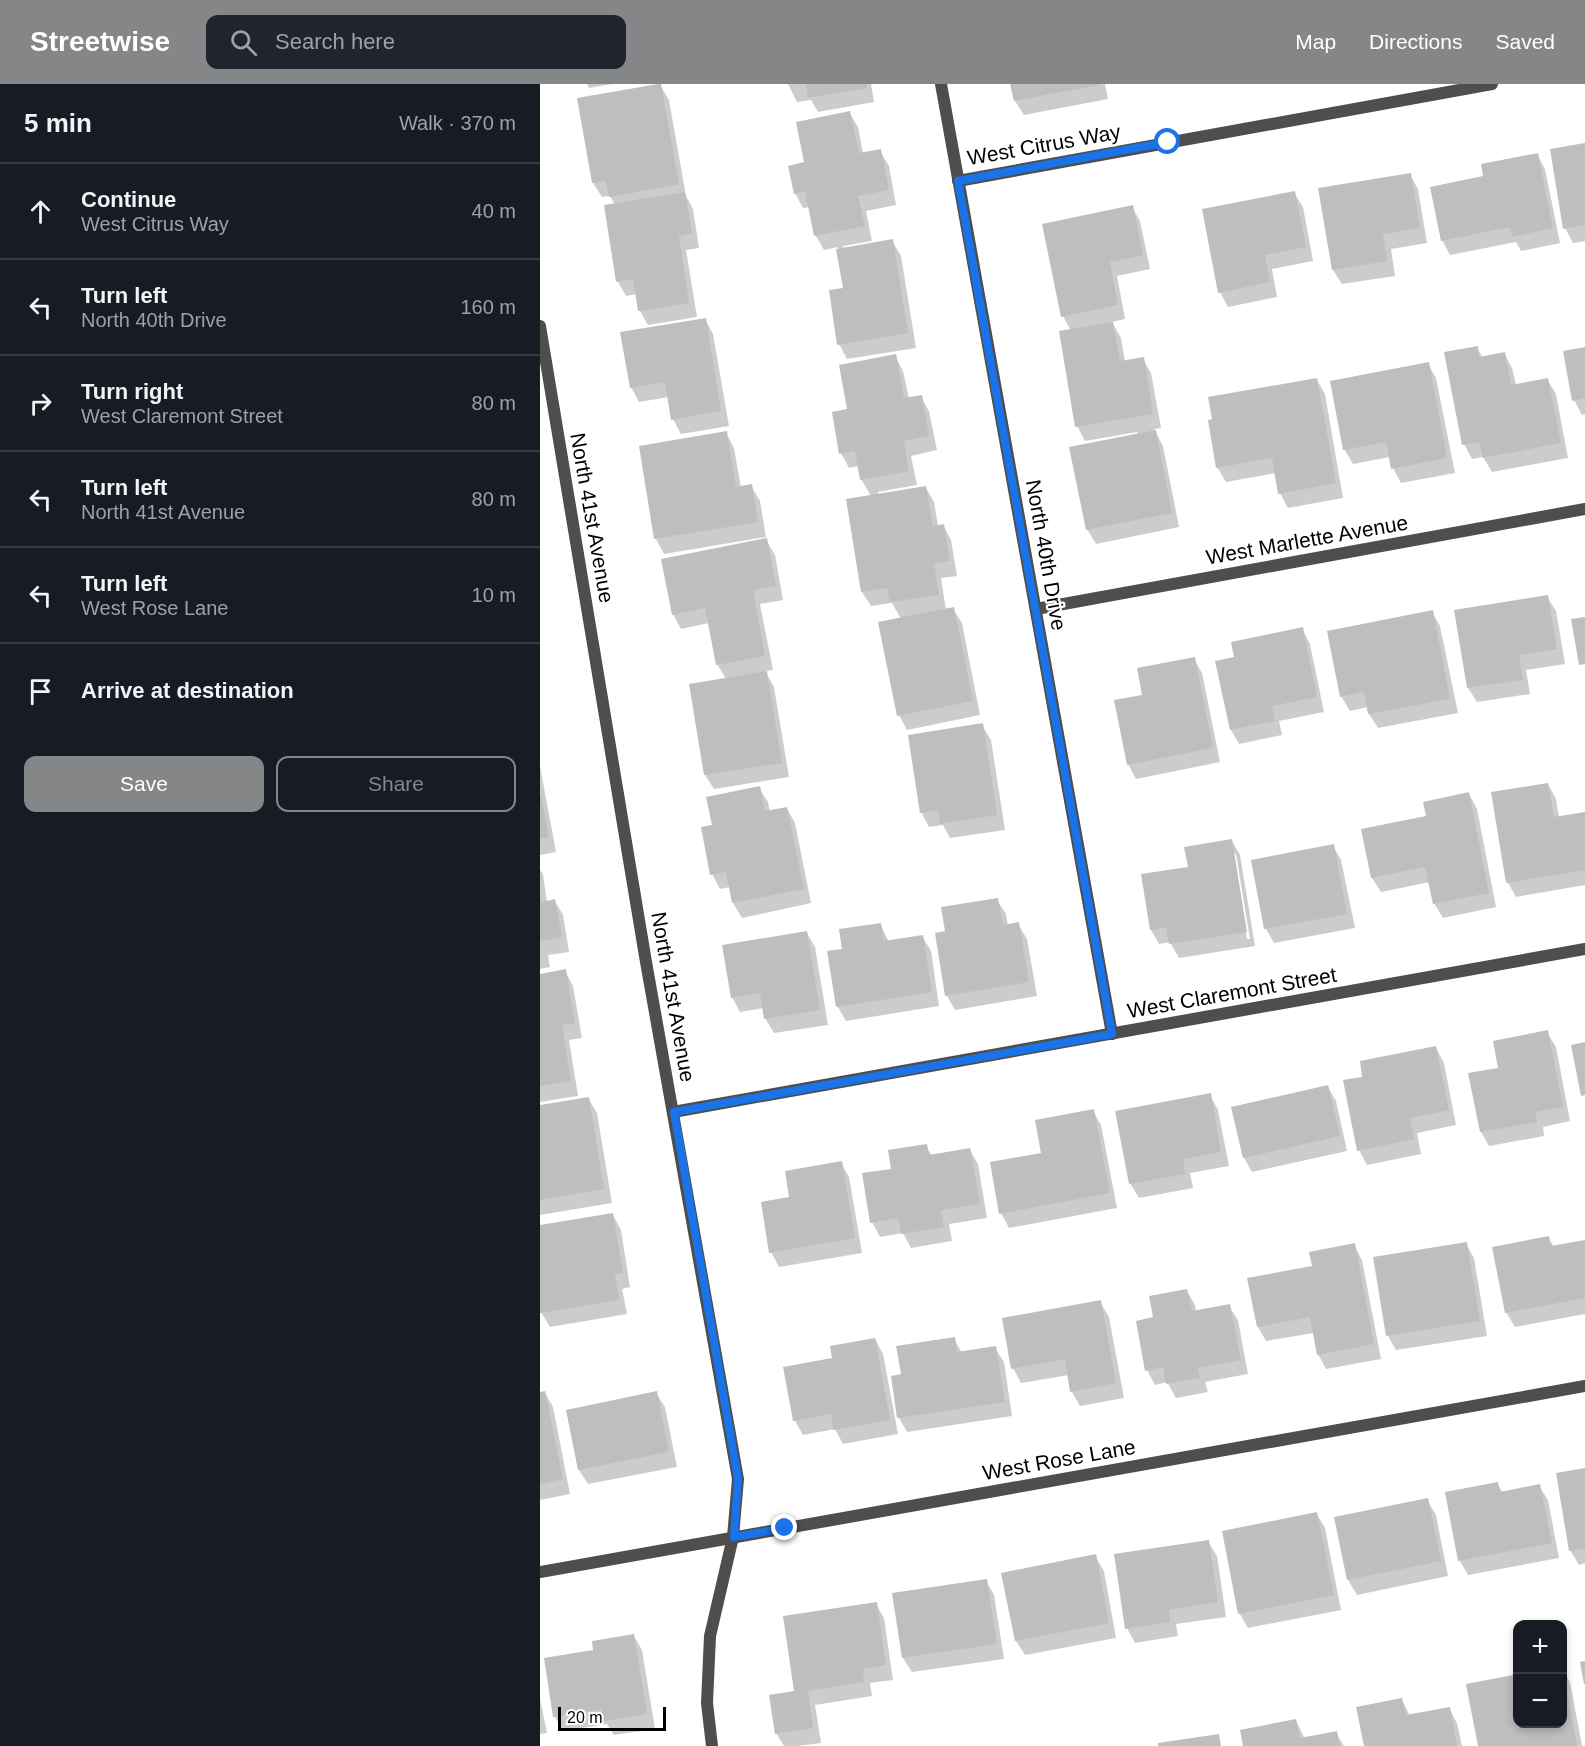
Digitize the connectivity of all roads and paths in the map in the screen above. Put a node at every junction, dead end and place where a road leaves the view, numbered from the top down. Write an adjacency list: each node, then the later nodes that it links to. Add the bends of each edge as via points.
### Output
1 (940, 84): 3 (street, North 40th Drive)
2 (1492, 84): 3 (street, West Citrus Way)
3 (958, 181): 6 (street, North 40th Drive)
4 (540, 326): 9 (street, North 41st Avenue)
5 (1585, 509): 6 (street, West Marlette Avenue)
6 (1036, 609): 8 (street, North 40th Drive)
7 (1585, 949): 8 (street, West Claremont Street)
8 (1112, 1034): 9 (street, West Claremont Street)
9 (674, 1112): 11 (street, North 41st Avenue, via 738,1479)
10 (1585, 1386): 11 (street, West Rose Lane)
11 (734, 1537): 12 (street, West Rose Lane); 13 (street, North 41st Avenue, via 710,1636 707,1703)
12 (540, 1572)
13 (712, 1746)

